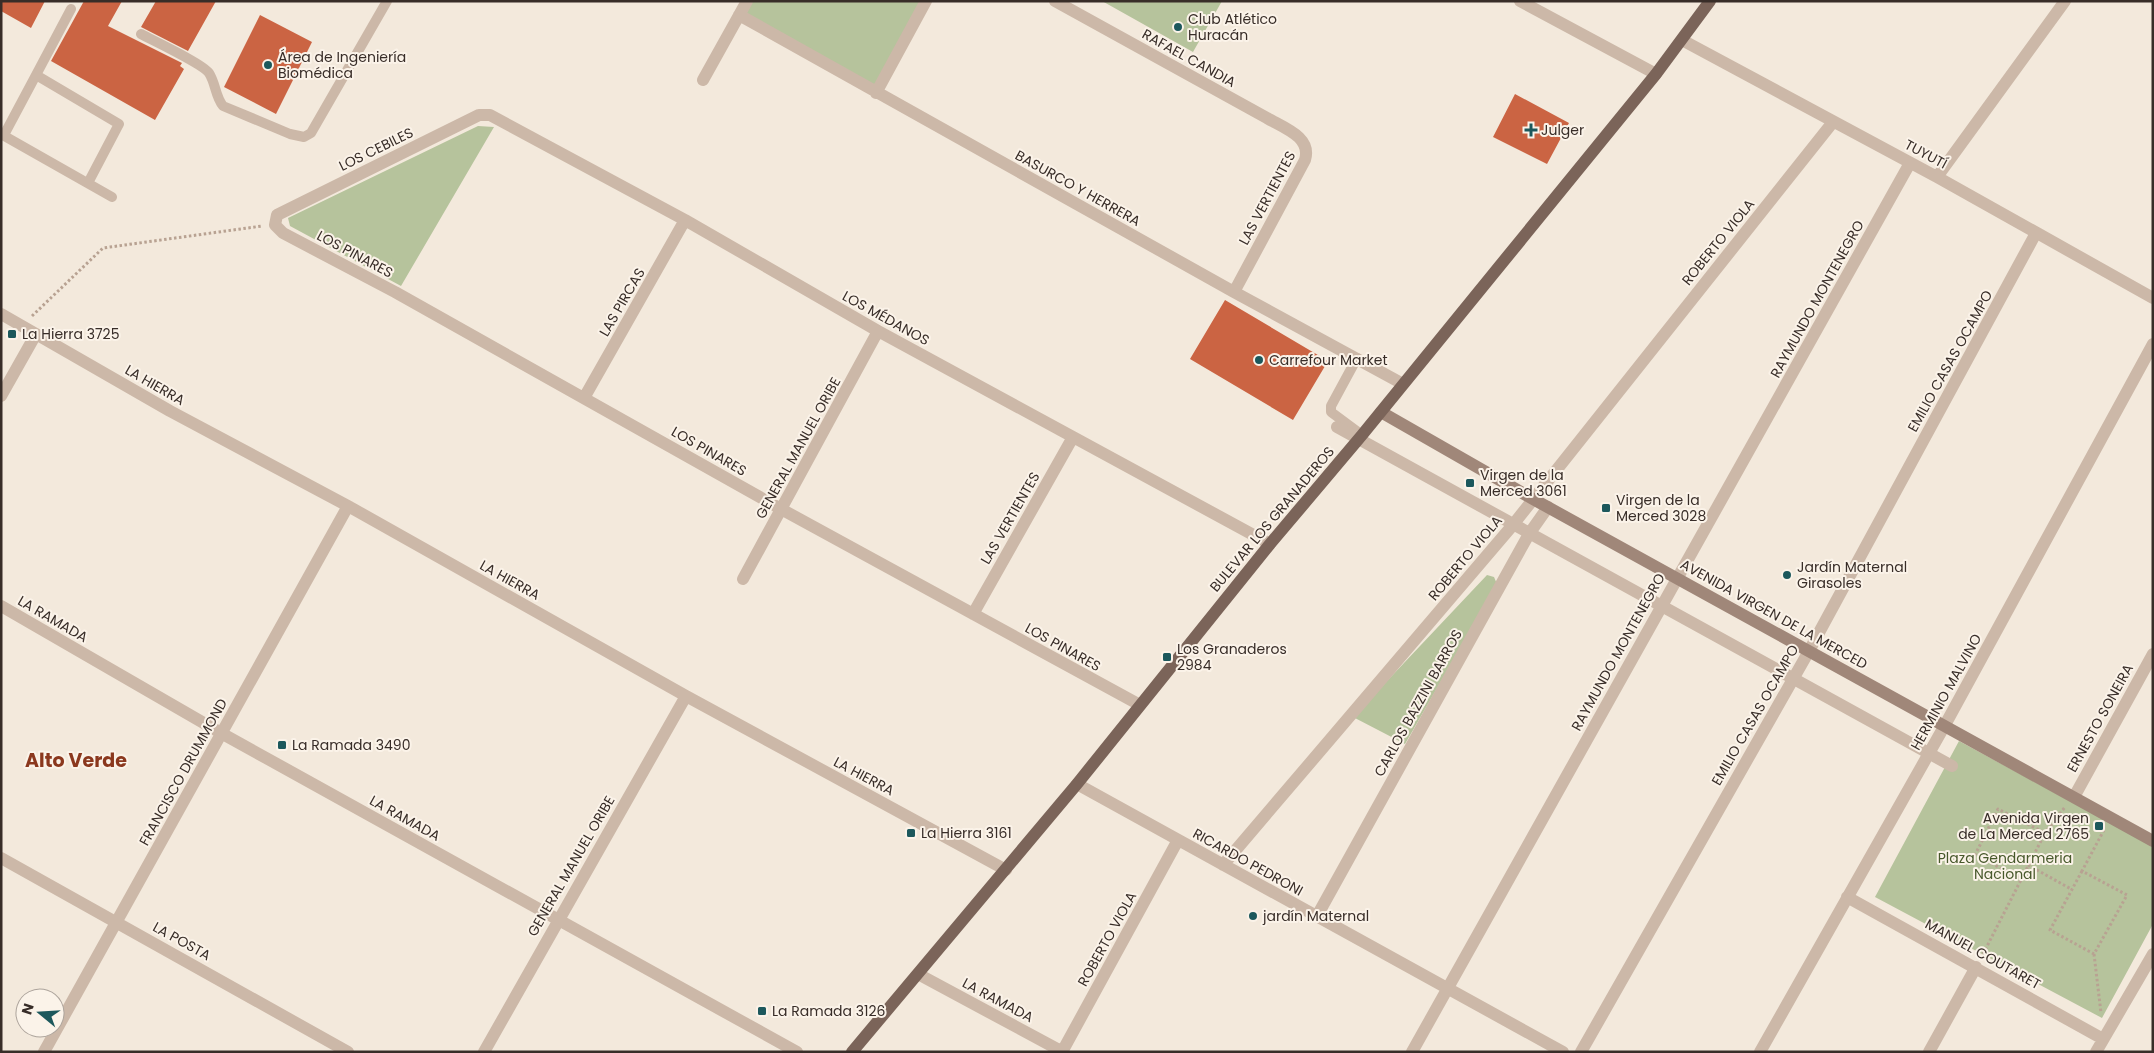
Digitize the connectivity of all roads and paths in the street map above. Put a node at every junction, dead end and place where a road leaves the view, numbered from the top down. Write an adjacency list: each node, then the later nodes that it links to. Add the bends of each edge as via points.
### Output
1 (387, 1): 10 (lane, via 311,133 304,136 290,134 223,106 206,69)
2 (747, 1): 9 (street)
3 (926, 1): 15 (street)
4 (1056, 1): 19 (street, RAFAEL CANDIA, via 1267,118)
5 (1520, 1): 12 (street)
6 (1710, 1): 11 (main road, BULEVAR LOS GRANADEROS)
7 (2065, 1): 21 (street)
8 (71, 10): 13 (lane)
9 (739, 15): 14 (street); 15 (street, BASURCO Y HERRERA)
10 (141, 34)
11 (1682, 40): 12 (main road, BULEVAR LOS GRANADEROS); 17 (street, TUYUTÍ)
12 (1656, 74): 35 (main road, BULEVAR LOS GRANADEROS)
13 (36, 75): 18 (lane); 22 (lane, via 119,124)
14 (703, 80)
15 (876, 93): 27 (street, BASURCO Y HERRERA)
16 (490, 115): 24 (street, LOS CEBILES, via 479,115); 25 (street, LOS MÉDANOS)
17 (1833, 122): 20 (street, TUYUTÍ); 42 (street, ROBERTO VIOLA)
18 (2, 135): 22 (lane)
19 (1306, 144): 27 (street, LAS VERTIENTES, via 1305,160)
20 (1910, 163): 21 (street, TUYUTÍ); 50 (street, RAYMUNDO MONTENEGRO)
21 (1937, 177): 26 (street, TUYUTÍ)
22 (88, 183): 23 (lane)
23 (112, 197)
24 (276, 220): 30 (path, via 103,248 40,311); 37 (street, LOS PINARES, via 283,233)
25 (685, 220): 31 (street, LOS MÉDANOS); 37 (street, LAS PIRCAS)
26 (2036, 233): 28 (street, TUYUTÍ); 54 (street, EMILIO CASAS OCAMPO)
27 (1234, 292): 34 (street, BASURCO Y HERRERA)
28 (2153, 298)
29 (1, 314): 30 (street, LA HIERRA)
30 (18, 323): 32 (street, LA HIERRA)
31 (878, 331): 40 (street, LOS MÉDANOS); 45 (street, GENERAL MANUEL ORIBE)
32 (36, 334): 36 (street); 43 (street, LA HIERRA, via 170,412)
33 (2153, 344): 59 (street, HERMINIO MALVINO)
34 (1357, 358): 35 (street, BASURCO Y HERRERA); 41 (lane, via 1331,406 1331,412)
35 (1403, 384): 38 (main road, BULEVAR LOS GRANADEROS)
36 (3, 391)
37 (584, 398): 45 (street, LOS PINARES)
38 (1381, 412): 41 (main road, BULEVAR LOS GRANADEROS); 42 (main road, AVENIDA VIRGEN DE LA MERCED)
39 (1337, 427): 41 (street)
40 (1073, 437): 48 (street, LOS MÉDANOS); 53 (street, LAS VERTIENTES)
41 (1361, 437): 46 (street); 48 (main road, BULEVAR LOS GRANADEROS)
42 (1532, 499): 44 (main road, AVENIDA VIRGEN DE LA MERCED); 46 (street, ROBERTO VIOLA)
43 (348, 506): 57 (street, LA HIERRA); 60 (street, FRANCISCO DRUMMOND)
44 (1548, 507): 47 (street, CARLOS BAZZINI BARROS); 50 (main road, AVENIDA VIRGEN DE LA MERCED)
45 (781, 509): 49 (street, GENERAL MANUEL ORIBE); 53 (street, LOS PINARES)
46 (1512, 526): 47 (street); 70 (street, ROBERTO VIOLA)
47 (1529, 534): 52 (street); 77 (street, CARLOS BAZZINI BARROS)
48 (1270, 544): 58 (main road, BULEVAR LOS GRANADEROS)
49 (743, 579)
50 (1676, 579): 52 (street, RAYMUNDO MONTENEGRO); 54 (main road, AVENIDA VIRGEN DE LA MERCED)
51 (1, 606): 60 (street, LA RAMADA)
52 (1661, 606): 56 (street); 84 (street, RAYMUNDO MONTENEGRO)
53 (972, 614): 58 (street, LOS PINARES)
54 (1809, 651): 56 (street, EMILIO CASAS OCAMPO); 59 (main road, AVENIDA VIRGEN DE LA MERCED)
55 (2153, 654): 64 (street, ERNESTO SONEIRA)
56 (1793, 678): 61 (street); 94 (street, EMILIO CASAS OCAMPO)
57 (686, 696): 72 (street, LA HIERRA); 78 (street, GENERAL MANUEL ORIBE)
58 (1140, 706): 63 (main road, BULEVAR LOS GRANADEROS)
59 (1945, 725): 61 (street, HERMINIO MALVINO); 64 (main road, AVENIDA VIRGEN DE LA MERCED)
60 (221, 733): 78 (street, LA RAMADA); 79 (street, FRANCISCO DRUMMOND)
61 (1929, 752): 62 (street); 76 (street, HERMINIO MALVINO)
62 (1952, 766)
63 (1077, 784): 67 (street, RICARDO PEDRONI); 72 (main road, BULEVAR LOS GRANADEROS)
64 (2074, 797): 65 (main road, AVENIDA VIRGEN DE LA MERCED); 66 (path)
65 (2111, 819): 68 (main road, AVENIDA VIRGEN DE LA MERCED); 73 (path)
66 (2046, 833): 71 (path); 74 (path, via 1998,809 1975,855)
67 (1178, 840): 70 (street, RICARDO PEDRONI); 91 (street, ROBERTO VIOLA)
68 (2153, 841)
69 (1, 858): 79 (street, LA POSTA)
70 (1223, 865): 77 (street, RICARDO PEDRONI)
71 (2028, 865): 74 (path); 75 (path)
72 (1006, 870): 83 (main road, BULEVAR LOS GRANADEROS)
73 (2082, 871): 75 (path); 80 (path, via 2127,895)
74 (2020, 878): 82 (path)
75 (2071, 889): 80 (path, via 2050,930)
76 (1848, 896): 82 (street, MANUEL COUTARET); 95 (street, HERMINIO MALVINO)
77 (1317, 916): 84 (street, RICARDO PEDRONI)
78 (558, 920): 88 (street, GENERAL MANUEL ORIBE); 89 (street, LA RAMADA)
79 (118, 922): 86 (street, FRANCISCO DRUMMOND); 87 (street, LA POSTA)
80 (2094, 954): 85 (path)
81 (2153, 954): 85 (street)
82 (1976, 967): 85 (street, MANUEL COUTARET); 96 (street)
83 (918, 974): 90 (main road, BULEVAR LOS GRANADEROS); 91 (street, LA RAMADA)
84 (1448, 988): 92 (street, RAYMUNDO MONTENEGRO); 93 (street, RICARDO PEDRONI)
85 (2103, 1039): 97 (street)
86 (44, 1052)
87 (348, 1052)
88 (484, 1052)
89 (797, 1052)
90 (852, 1052)
91 (1062, 1052)
92 (1412, 1052)
93 (1563, 1052)
94 (1581, 1052)
95 (1760, 1052)
96 (1929, 1052)
97 (2096, 1052)

